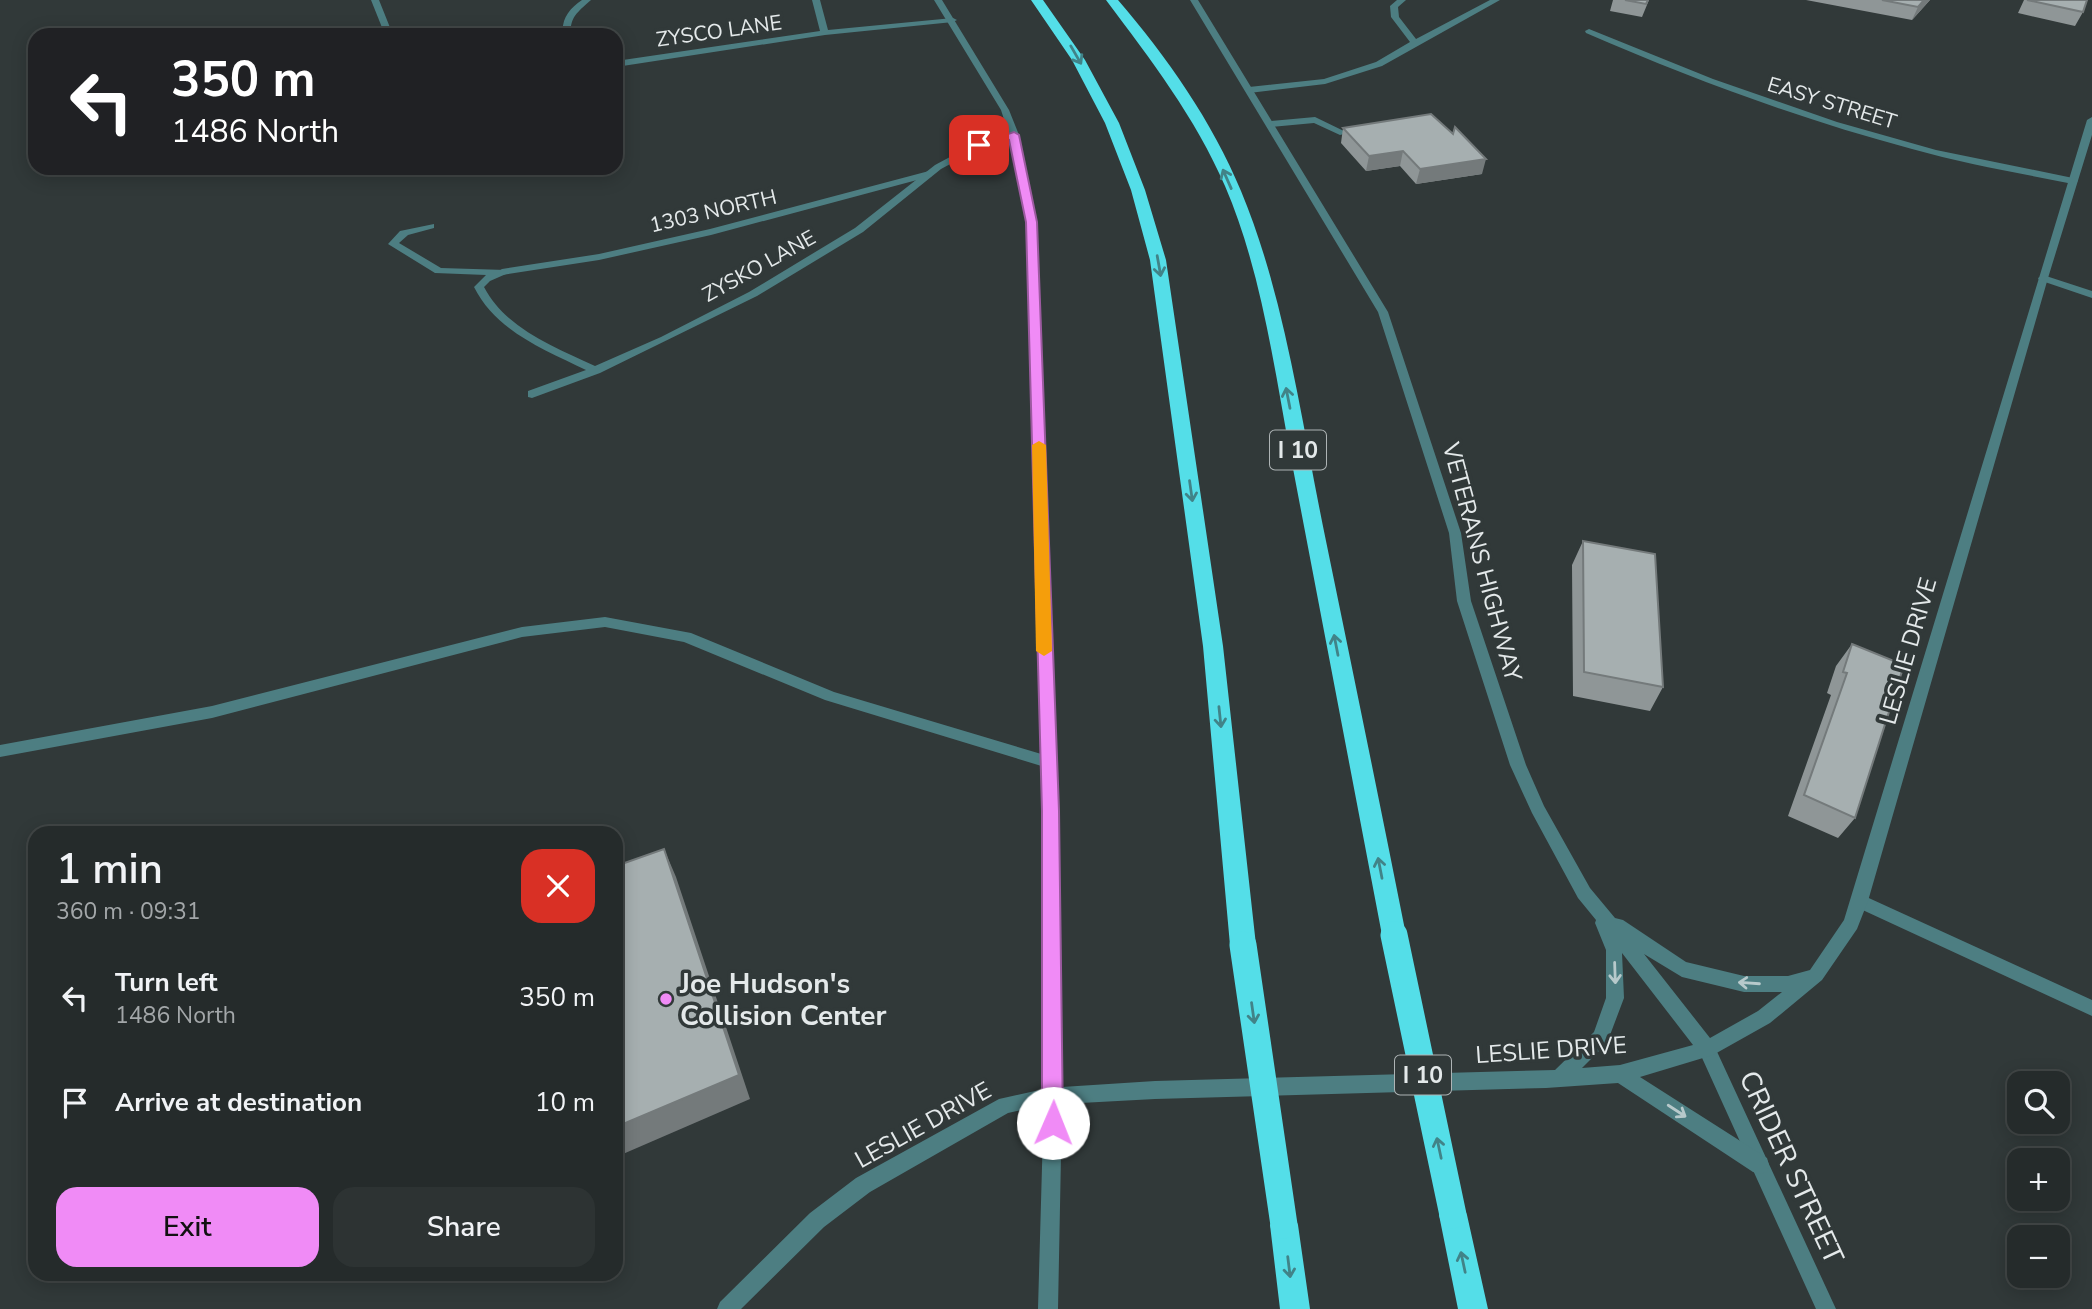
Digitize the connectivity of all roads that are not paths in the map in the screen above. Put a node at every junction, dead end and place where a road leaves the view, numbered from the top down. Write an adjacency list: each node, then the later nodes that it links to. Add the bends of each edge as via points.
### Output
1 (375, 0): 11 (street)
2 (587, 0): 12 (street, via 570,13)
3 (816, 0): 14 (street)
4 (938, 0): 10 (street)
5 (1037, 0): 43 (highway, one-way to 43, bridge, via 1065,35 1108,111 1158,260 1213,646 1243,946)
6 (1112, 0): 44 (highway, I 10, one-way to 6, bridge, via 1264,286 1243,215 1199,123 1142,33)
7 (1194, 0): 17 (street, VETERANS HIGHWAY)
8 (1402, 0): 15 (street, via 1394,6 1392,19)
9 (1496, 0): 15 (street)
10 (953, 20): 14 (street, ZYSCO LANE); 21 (street, via 1005,110)
11 (385, 28)
12 (567, 28)
13 (1589, 32): 23 (street, EASY STREET, via 1756,98 1913,147)
14 (825, 33): 16 (street, ZYSCO LANE)
15 (1415, 43): 17 (street, via 1379,64 1325,81)
16 (623, 63)
17 (1249, 90): 19 (street, VETERANS HIGHWAY)
18 (2092, 120): 23 (street, LESLIE DRIVE)
19 (1270, 124): 20 (street, via 1315,120); 33 (street, VETERANS HIGHWAY, via 1383,312 1455,533 1464,601 1518,765 1536,808)
20 (1343, 133)
21 (1014, 135): 22 (street, via 979,145); 31 (street, via 1032,222)
22 (929, 174): 25 (street, 1303 NORTH, via 711,232 599,257); 28 (street, ZYSKO LANE, via 885,212 789,274)
23 (2073, 181): 26 (street, LESLIE DRIVE)
24 (430, 226): 25 (street, 1303 NORTH, via 404,233 393,244 439,271)
25 (502, 272): 28 (street, via 479,287 483,299 511,326)
26 (2043, 278): 27 (street); 32 (street, LESLIE DRIVE)
27 (2092, 295)
28 (596, 370): 29 (street, ZYSKO LANE)
29 (532, 394)
30 (0, 751): 31 (street, via 212,712 522,632 605,622 686,637 831,696)
31 (1048, 762): 39 (street)
32 (1860, 901): 34 (street, LESLIE DRIVE); 35 (street)
33 (1597, 908): 34 (street, one-way to 33, via 1788,984 1744,984 1682,969); 36 (street, VETERANS HIGHWAY); 38 (street, one-way to 38, via 1614,950 1615,998 1601,1037)
34 (1816, 975): 36 (street, LESLIE DRIVE, via 1764,1017)
35 (2092, 1008)
36 (1707, 1049): 37 (street, LESLIE DRIVE); 40 (street, CRIDER STREET)
37 (1620, 1074): 38 (street, LESLIE DRIVE); 40 (street, one-way to 40)
38 (1559, 1078): 39 (street, LESLIE DRIVE)
39 (1053, 1096): 41 (street, LESLIE DRIVE, via 1005,1105 863,1185 817,1220); 42 (street)
40 (1760, 1165): 45 (street, CRIDER STREET)
41 (727, 1309)
42 (1048, 1309)
43 (1295, 1309)
44 (1473, 1309)
45 (1826, 1309)

